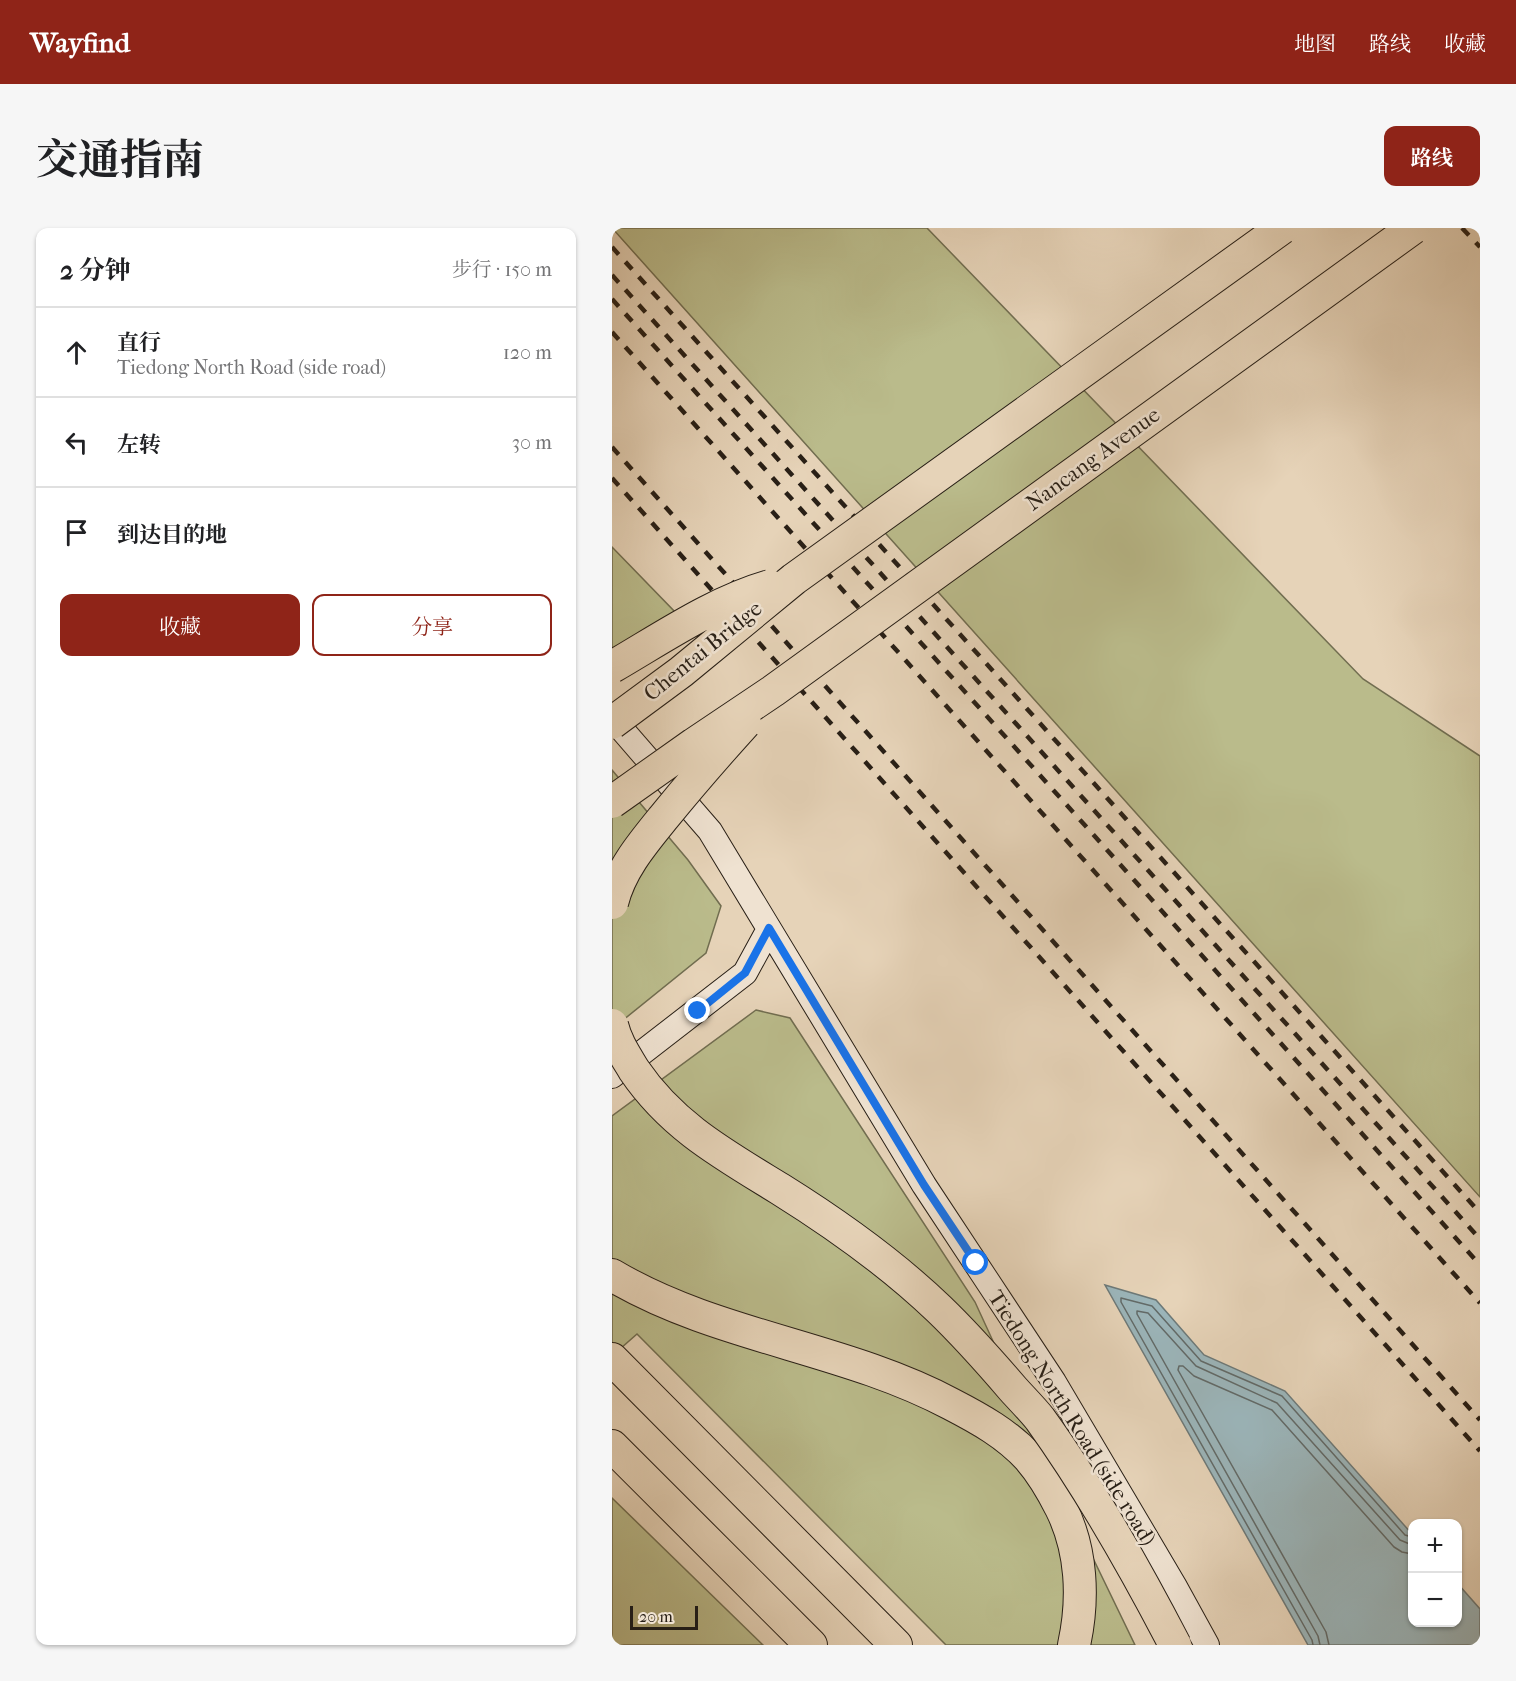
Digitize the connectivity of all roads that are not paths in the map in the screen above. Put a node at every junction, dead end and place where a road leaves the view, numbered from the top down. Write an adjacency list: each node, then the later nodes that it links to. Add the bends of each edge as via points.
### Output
1 (1282, 228): 3 (highway, bridge)
2 (1413, 228): 5 (highway, Nancang Avenue, bridge)
3 (794, 579): 4 (highway, bridge, via 753,591 703,615); 7 (highway, Chentai Bridge, bridge)
4 (612, 667)
5 (773, 691): 8 (highway, bridge); 9 (highway, bridge, via 637,850 616,886)
6 (612, 718): 10 (street, Tiedong North Road (side road), via 710,831)
7 (612, 723)
8 (612, 802)
9 (612, 903)
10 (769, 928): 12 (street, via 745,973); 20 (street, Tiedong North Road (side road), via 924,1185 1054,1382)
11 (612, 1025): 19 (highway, bridge, via 625,1056 662,1106 682,1124 898,1271 994,1366 1039,1418 1077,1475)
12 (612, 1076)
13 (612, 1275): 18 (highway, via 659,1300 907,1383 965,1411 1011,1441 1044,1476 1073,1537 1079,1583)
14 (618, 1365): 17 (highway)
15 (612, 1446): 16 (highway)
16 (811, 1645)
17 (896, 1645)
18 (1074, 1645)
19 (1175, 1645)
20 (1207, 1645)

